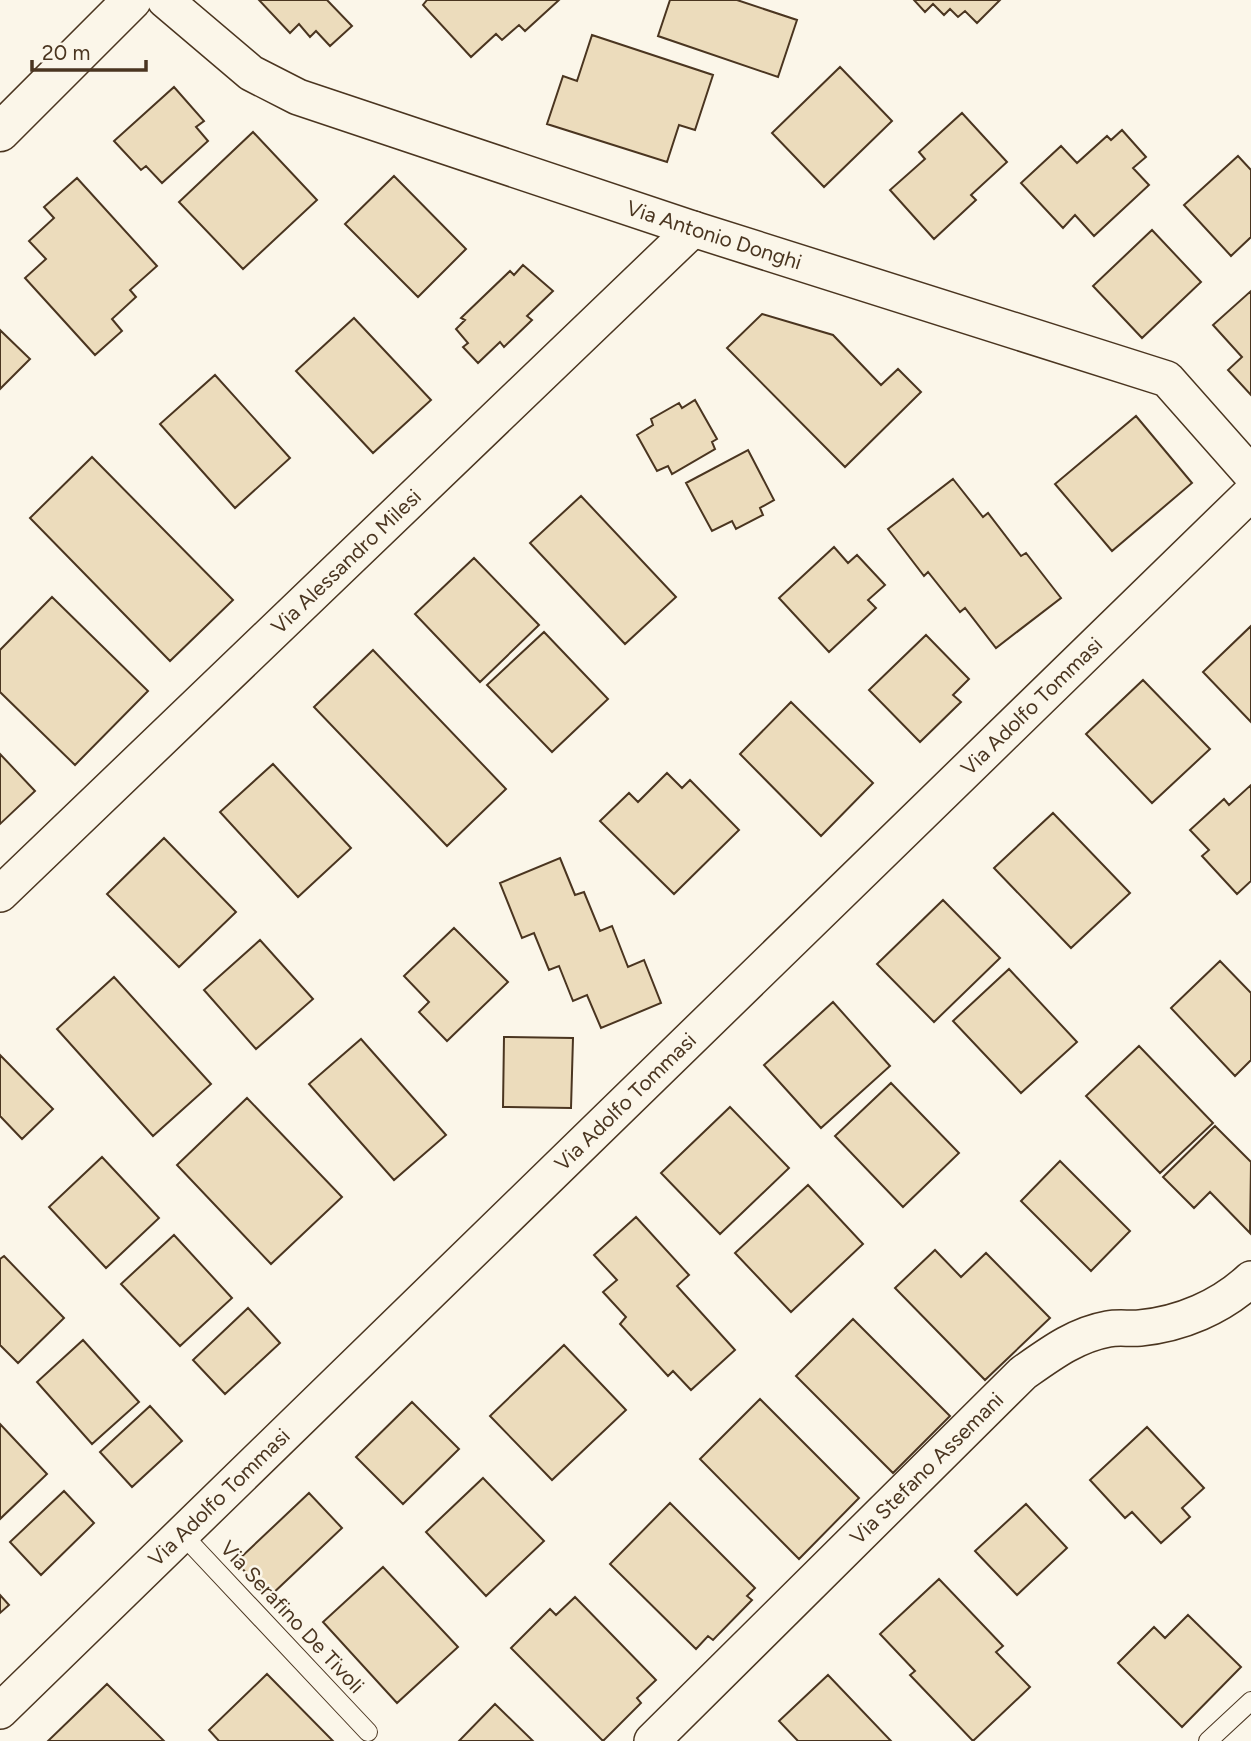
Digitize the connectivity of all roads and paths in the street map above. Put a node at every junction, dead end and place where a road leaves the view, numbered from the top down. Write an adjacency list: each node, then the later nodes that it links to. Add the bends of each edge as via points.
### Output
1 (132, 0): 3 (street)
2 (165, 0): 4 (street, Via Antonio Donghi, via 251,73 298,97)
3 (0, 132)
4 (693, 229): 5 (street, Via Antonio Donghi, via 1167,379); 7 (street, Via Alessandro Milesi)
5 (1251, 474)
6 (1251, 493): 9 (street, Via Adolfo Tommasi)
7 (0, 894)
8 (1251, 1279): 13 (street, Via Stefano Assemani, via 1234,1295 1189,1318 1143,1328 1108,1329 1065,1343 1023,1373)
9 (182, 1534): 11 (street, Via Adolfo Tommasi); 12 (lane, Via Serafino De Tivoli)
10 (1251, 1701): 14 (lane)
11 (0, 1711)
12 (368, 1732)
13 (652, 1741)
14 (1208, 1741)

